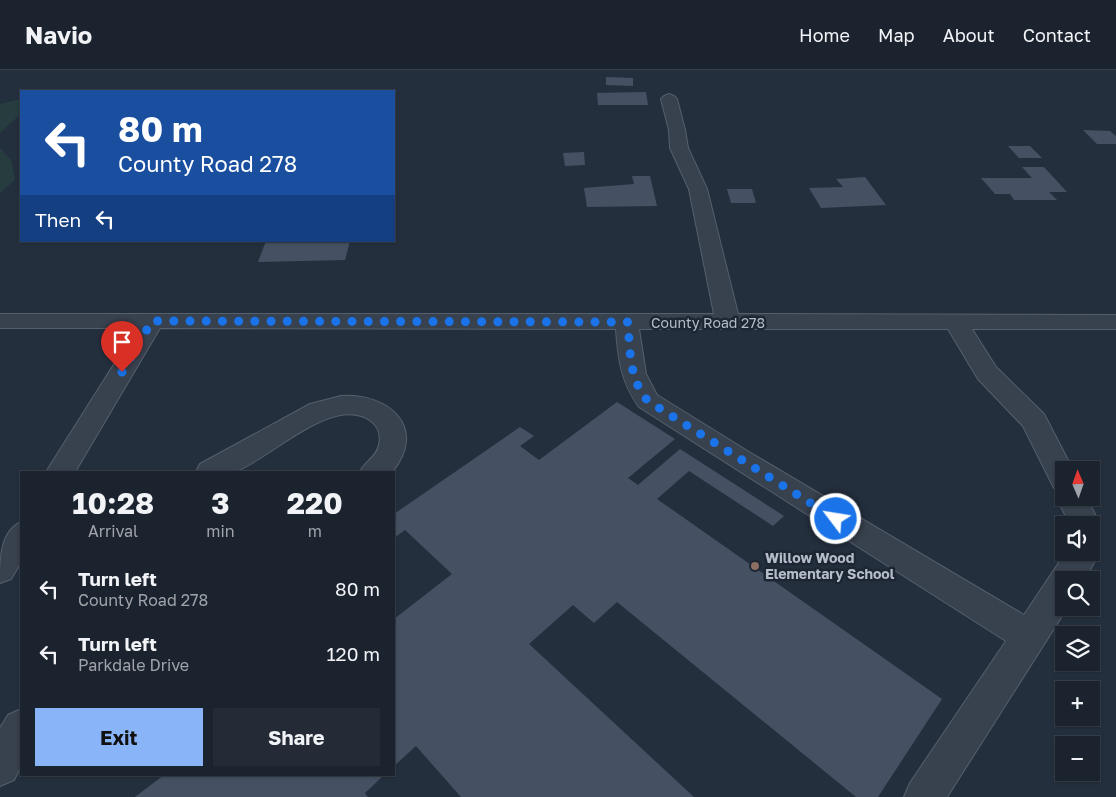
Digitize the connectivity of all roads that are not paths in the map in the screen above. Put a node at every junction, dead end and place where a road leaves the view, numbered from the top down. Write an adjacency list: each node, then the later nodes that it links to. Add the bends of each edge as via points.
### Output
1 (669, 99): 6 (street, via 679,148 698,189)
2 (152, 321): 3 (street, County Road 278); 4 (street, County Road 278); 9 (street)
3 (0, 322)
4 (628, 322): 6 (street, County Road 278); 15 (street, via 634,377 648,401)
5 (1116, 322): 7 (street, County Road 278)
6 (728, 323): 7 (street, County Road 278)
7 (956, 323): 8 (street, via 987,373 1034,421)
8 (1055, 462)
9 (61, 471)
10 (212, 471): 11 (street, via 319,411 353,405 366,407 386,420 394,435 388,461)
11 (375, 471)
12 (20, 537): 13 (street)
13 (0, 570)
14 (1055, 598): 15 (street)
15 (1030, 637): 18 (street)
16 (20, 730): 17 (street)
17 (0, 766)
18 (924, 797)

